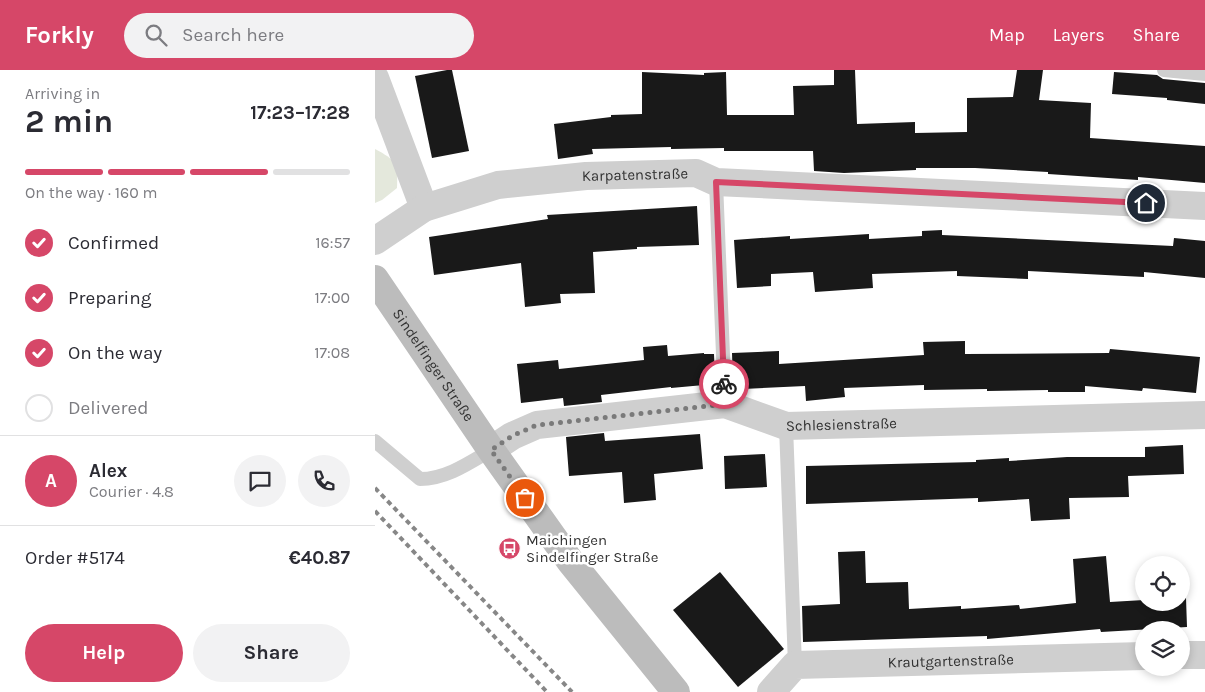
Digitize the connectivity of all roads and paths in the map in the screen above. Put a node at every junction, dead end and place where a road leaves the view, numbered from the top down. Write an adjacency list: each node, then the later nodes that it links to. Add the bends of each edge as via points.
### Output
1 (1164, 70): 2 (lane)
2 (1205, 74)
3 (375, 78): 6 (street)
4 (716, 182): 5 (street, Karpatenstraße); 6 (street, Karpatenstraße, via 696,173 586,176 499,186); 9 (lane)
5 (1205, 206)
6 (424, 208): 7 (street, Karpatenstraße)
7 (375, 241)
8 (375, 279): 13 (main road, Sindelfinger Straße)
9 (725, 404): 11 (street, Schlesienstraße); 13 (street, Schlesienstraße, via 537,425)
10 (1205, 415): 11 (street, Schlesienstraße)
11 (786, 426): 17 (lane)
12 (375, 441): 13 (lane, via 420,479 434,479 447,474)
13 (491, 450): 18 (main road, Sindelfinger Straße, via 570,561)
14 (1205, 654): 15 (street)
15 (1190, 655)
16 (1135, 656): 17 (street, Krautgartenstraße)
17 (795, 665): 19 (street)
18 (675, 692)
19 (771, 692)

